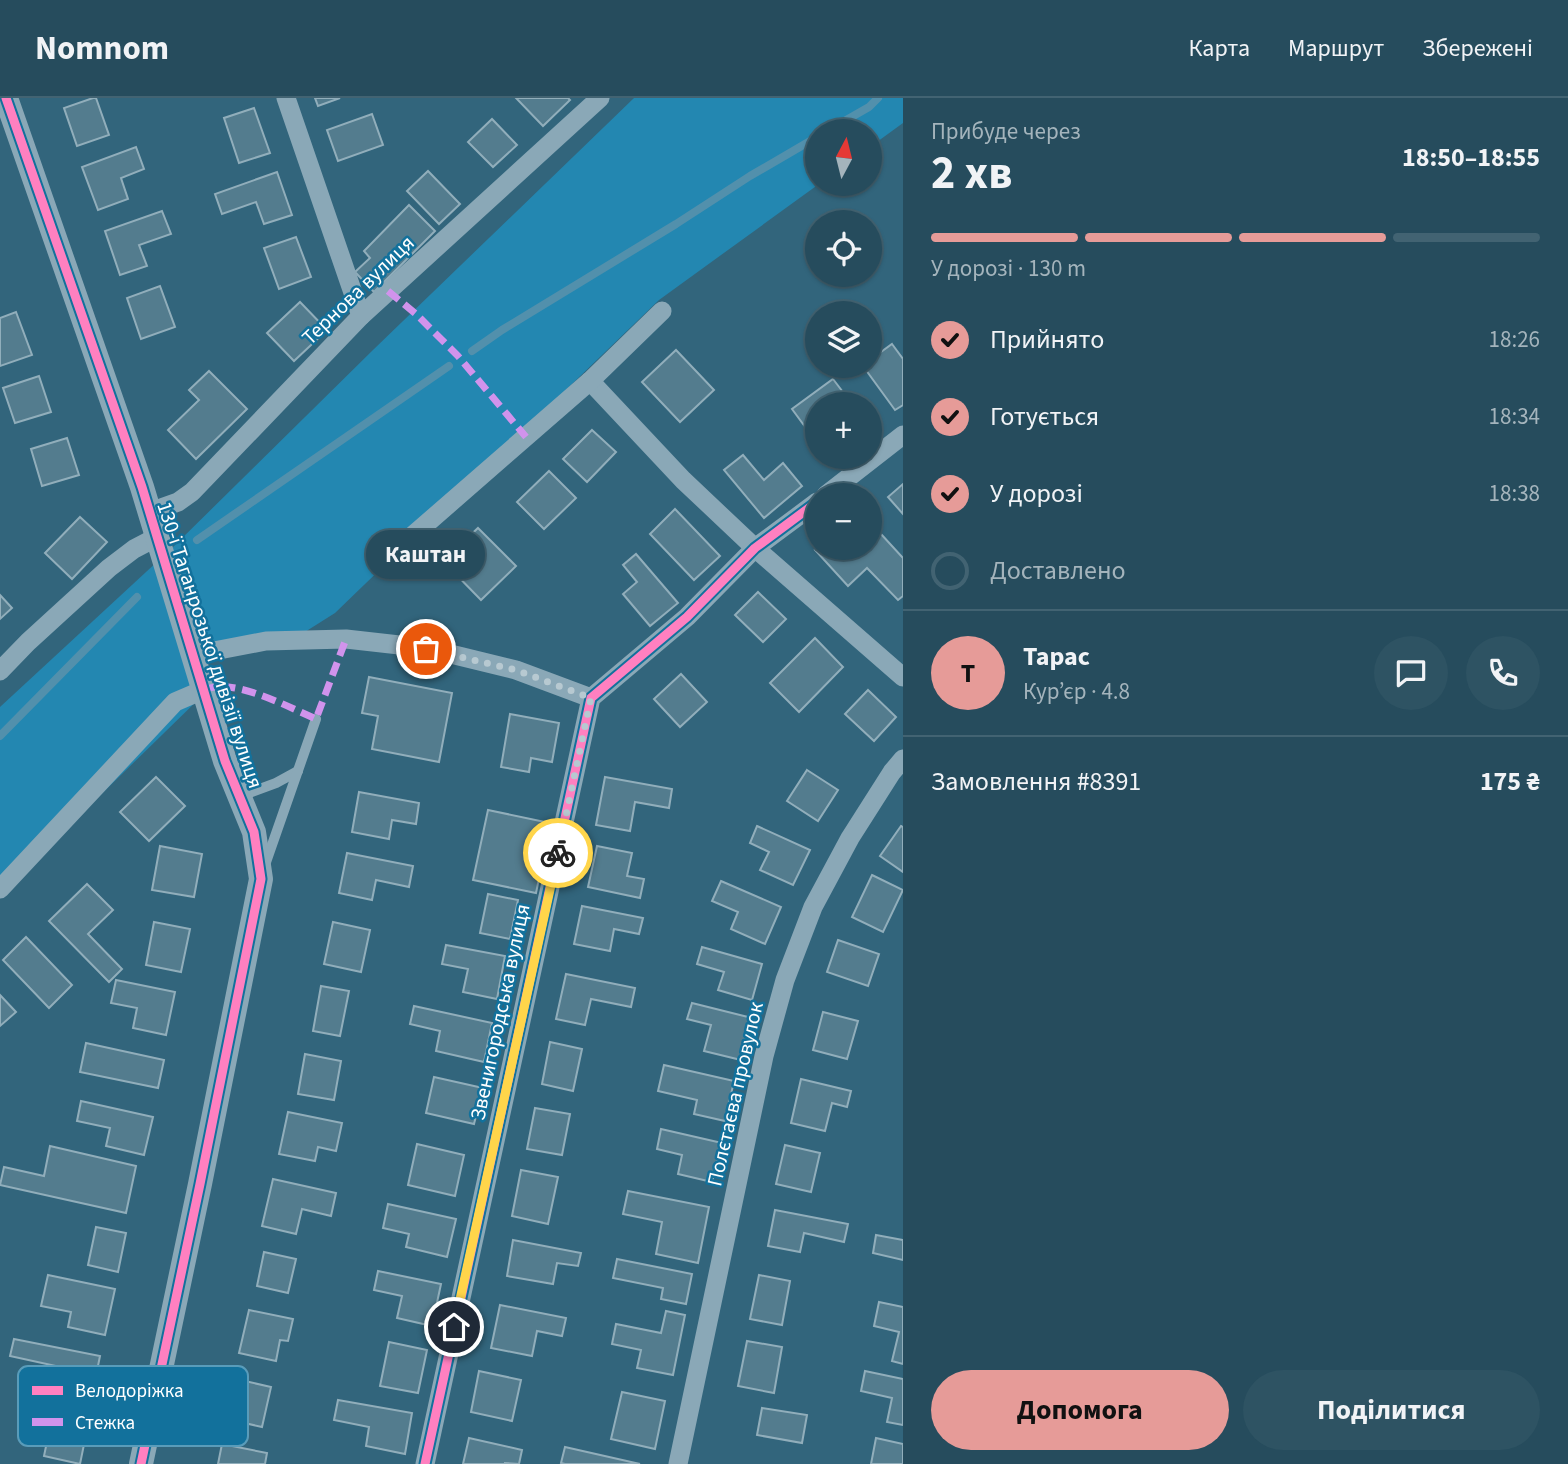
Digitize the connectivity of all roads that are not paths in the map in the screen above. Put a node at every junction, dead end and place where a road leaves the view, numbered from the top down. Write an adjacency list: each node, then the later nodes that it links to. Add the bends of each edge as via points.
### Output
1 (6, 98): 10 (street, 130-ї Таганрозької дивізії вулиця)
2 (286, 98): 5 (street)
3 (600, 98): 5 (street, Тернова вулиця)
4 (662, 311): 6 (street)
5 (360, 316): 10 (street, Тернова вулиця, via 192,492)
6 (590, 381): 12 (street); 13 (street)
7 (903, 435): 8 (street)
8 (841, 483)
9 (805, 511): 13 (street)
10 (150, 512): 11 (street, 130-ї Таганрозької дивізії вулиця)
11 (157, 537): 14 (street, 130-ї Таганрозької дивізії вулиця); 15 (street, via 110,568)
12 (403, 544)
13 (755, 548): 16 (street); 18 (street, via 687,617)
14 (193, 655): 17 (street, 130-ї Таганрозької дивізії вулиця); 18 (street, via 266,641 346,639 426,649 516,670)
15 (0, 671)
16 (903, 677)
17 (203, 690): 22 (street, 130-ї Таганрозької дивізії вулиця); 24 (street, via 175,702)
18 (591, 698): 28 (street, Звенигородська вулиця)
19 (316, 719): 21 (lane)
20 (903, 759): 29 (street, Полєтаєва провулок, via 850,838 813,907 785,980 764,1056)
21 (298, 771): 22 (lane); 23 (lane)
22 (239, 797): 23 (street, 130-ї Таганрозької дивізії вулиця, via 254,832)
23 (261, 879): 25 (street, 130-ї Таганрозької дивізії вулиця)
24 (0, 889)
25 (161, 1366)
26 (145, 1446): 27 (street, 130-ї Таганрозької дивізії вулиця)
27 (141, 1464)
28 (425, 1464)
29 (678, 1464)

